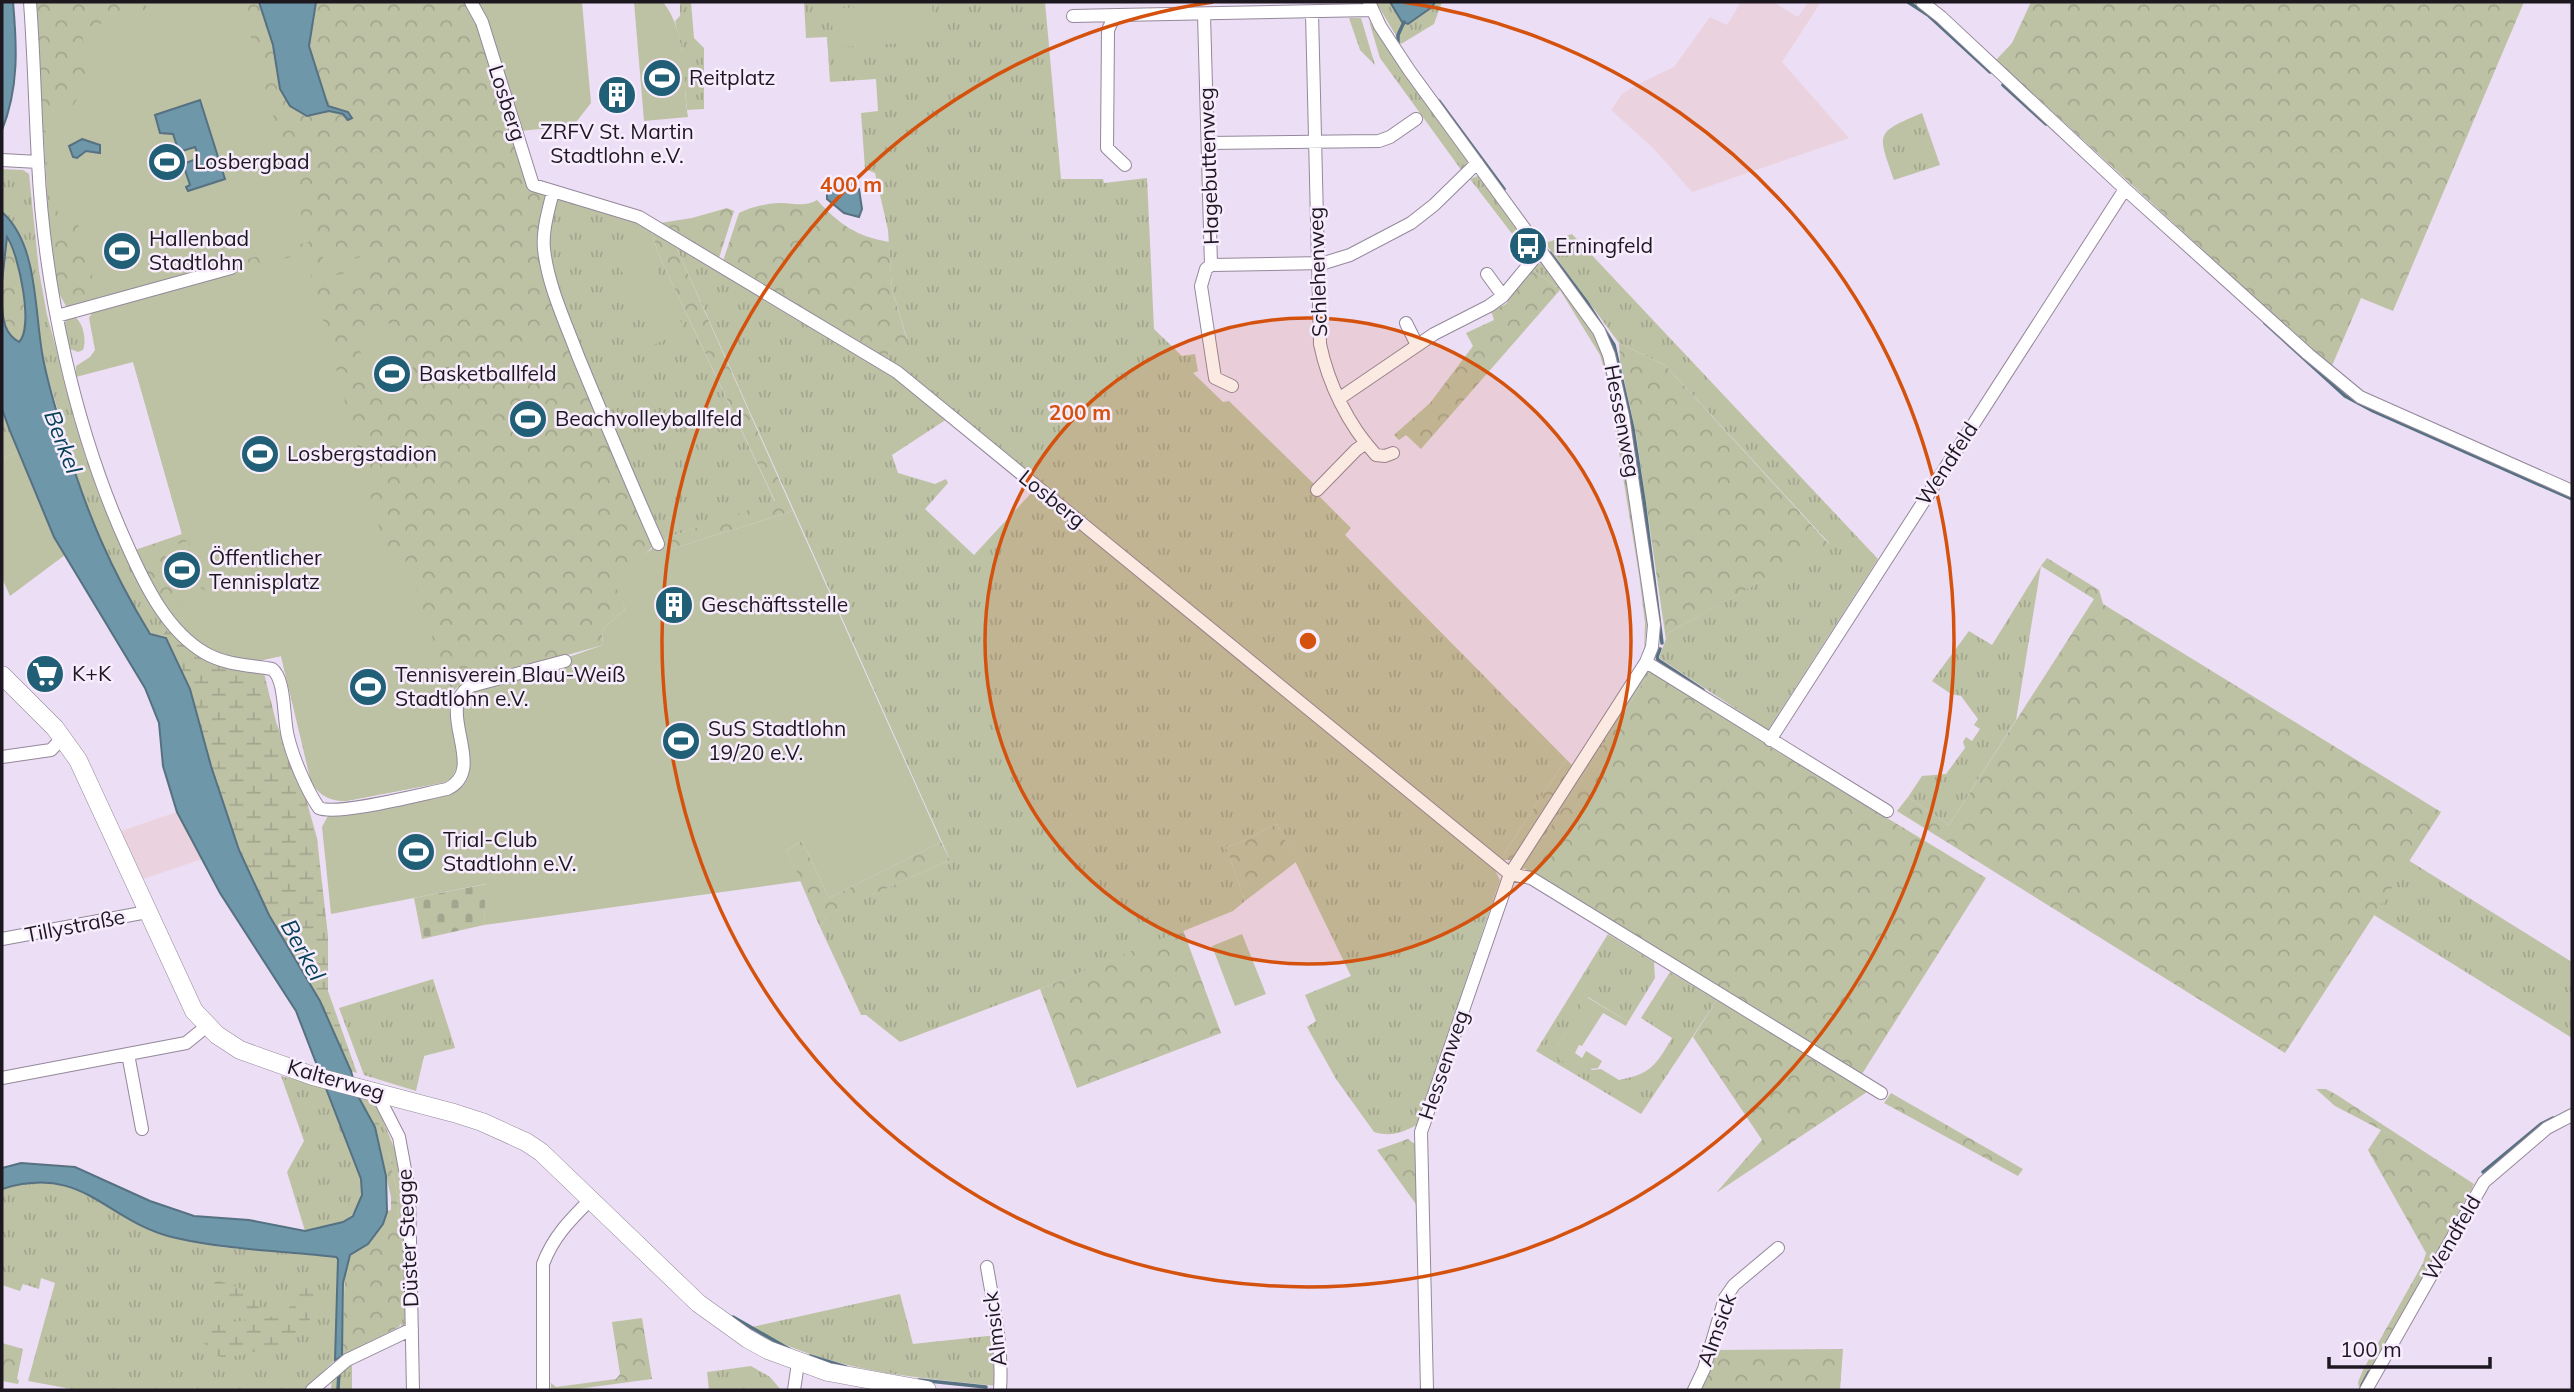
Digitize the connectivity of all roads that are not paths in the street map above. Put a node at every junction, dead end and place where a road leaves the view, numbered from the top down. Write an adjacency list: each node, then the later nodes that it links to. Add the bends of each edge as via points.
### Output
1 (30, 2): 13 (street)
2 (471, 2): 17 (street, Losberg, via 482,22 533,185)
3 (1923, 2): 16 (street)
4 (1370, 6): 5 (street); 14 (street, Hessenweg, via 1409,71)
5 (1312, 13): 6 (street); 10 (street, Schlehenweg)
6 (1203, 15): 8 (street); 11 (street, Hagebuttenweg)
7 (1073, 16): 8 (street)
8 (1115, 19): 15 (street, via 1108,30 1107,148)
9 (1416, 119): 10 (street, via 1384,140)
10 (1314, 142): 11 (street); 19 (street, Schlehenweg)
11 (1208, 143): 20 (street, Hagebuttenweg)
12 (2, 160): 13 (street)
13 (38, 162): 24 (street)
14 (1477, 163): 18 (street, Hessenweg); 19 (street, via 1410,223 1350,255)
15 (1125, 165)
16 (2125, 189): 32 (street, via 2360,397); 38 (street, Wendfeld)
17 (553, 191): 33 (street, via 545,231 547,271); 41 (street, Losberg, via 639,217 897,372)
18 (1541, 250): 23 (street); 35 (street, Hessenweg, via 1591,319 1609,355 1650,590 1654,625)
19 (1316, 264): 20 (street); 28 (street, Schlehenweg, via 1320,344)
20 (1211, 265): 27 (street, Hagebuttenweg, via 1201,286 1215,377)
21 (232, 268): 24 (street)
22 (1487, 274): 23 (street)
23 (1503, 296): 26 (street)
24 (57, 316): 34 (street, via 98,471 150,592 184,636 205,653 276,672 288,740 319,808 348,808 455,785 464,765 456,710 463,690)
25 (1406, 323): 26 (street)
26 (1417, 345): 28 (street)
27 (1232, 386)
28 (1340, 398): 29 (street, Schlehenweg)
29 (1366, 443): 30 (street, via 1376,455); 31 (street)
30 (1393, 453)
31 (1317, 490)
32 (2572, 491)
33 (658, 544)
34 (565, 660)
35 (1646, 662): 38 (street); 41 (street, Hessenweg)
36 (2, 675): 37 (street, Kalterweg)
37 (63, 737): 39 (street, via 51,750); 42 (street, Kalterweg)
38 (1770, 740): 40 (street)
39 (2, 757)
40 (1887, 811)
41 (1510, 874): 48 (street, via 1531,878); 62 (street, Hessenweg, via 1421,1132)
42 (148, 912): 43 (street, Tillystraße); 44 (street, Kalterweg, via 194,1011)
43 (2, 939)
44 (207, 1026): 45 (street, via 186,1043); 47 (street, Kalterweg, via 240,1050)
45 (128, 1054): 46 (street); 50 (street)
46 (2, 1078)
47 (368, 1090): 51 (street, Kalterweg, via 506,1132 541,1152); 54 (street, Düster Stegge, via 399,1137 407,1169)
48 (1881, 1094)
49 (2572, 1115): 64 (street, Wendfeld, via 2547,1128 2484,1182)
50 (142, 1129)
51 (590, 1200): 55 (street, Kalterweg, via 712,1314 748,1339); 58 (street, via 558,1235 543,1264)
52 (1778, 1248): 63 (street, Almsick, via 1725,1298)
53 (987, 1267): 61 (street, Almsick, via 999,1341)
54 (412, 1329): 56 (street, via 347,1360); 57 (street, Düster Stegge)
55 (798, 1363): 59 (street); 60 (street, Kalterweg)
56 (312, 1390)
57 (413, 1390)
58 (543, 1390)
59 (794, 1390)
60 (927, 1390)
61 (1000, 1390)
62 (1427, 1390)
63 (1694, 1390)
64 (2366, 1390)

